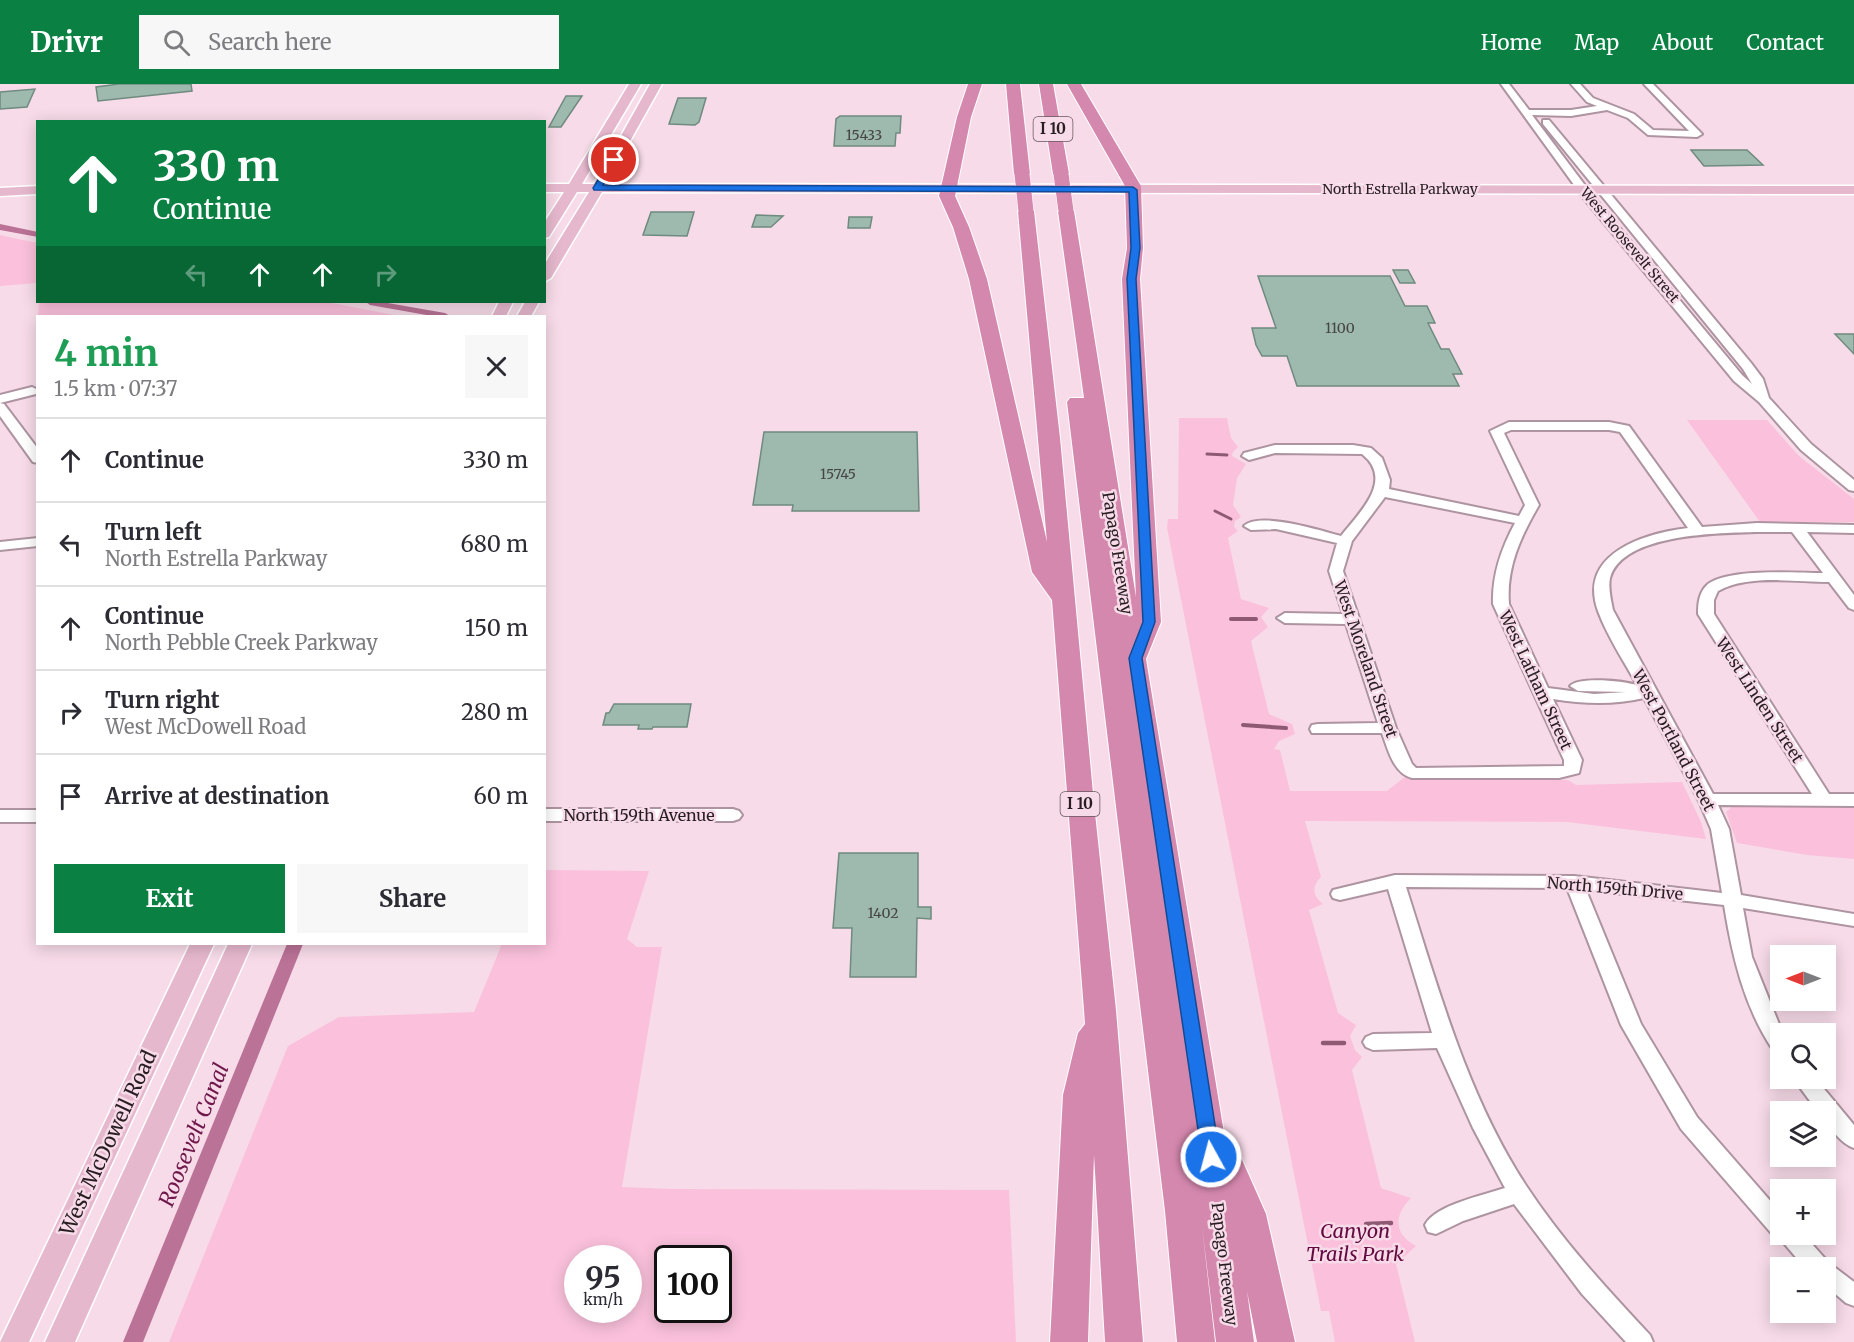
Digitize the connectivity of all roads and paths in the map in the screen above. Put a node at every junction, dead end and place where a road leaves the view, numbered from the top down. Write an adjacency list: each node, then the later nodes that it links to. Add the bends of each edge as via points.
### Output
1 (656, 84): 14 (main road)
2 (975, 84): 28 (highway)
3 (1013, 84): 39 (highway, Papago Freeway / I 10, bridge, via 1022,174)
4 (1035, 84): 17 (highway)
5 (1046, 84): 17 (highway, I 10)
6 (1074, 84): 29 (highway)
7 (1505, 84): 15 (street, West Roosevelt Street)
8 (1514, 84): 15 (street, West Roosevelt Street)
9 (1575, 84): 13 (street)
10 (1648, 84): 13 (street, via 1697,134 1655,134 1631,116)
11 (635, 86): 12 (main road); 14 (main road, via 639,98 635,108)
12 (621, 111): 16 (main road, via 628,115 624,126); 26 (main road)
13 (1605, 111): 15 (street)
14 (643, 112): 16 (main road)
15 (1533, 112): 30 (street, West Roosevelt Street); 31 (street, West Roosevelt Street)
16 (630, 134): 27 (main road)
17 (1054, 174): 39 (highway)
18 (0, 187): 21 (main road)
19 (546, 188): 26 (main road)
20 (772, 188): 27 (main road); 28 (main road); 34 (main road)
21 (36, 189)
22 (36, 189): 32 (main road)
23 (1374, 189): 29 (main road, North Estrella Parkway); 30 (main road, North Estrella Parkway); 37 (main road)
24 (1818, 190): 25 (main road, North Estrella Parkway); 31 (main road, North Estrella Parkway); 38 (main road, via 1747,193)
25 (1854, 190)
26 (571, 192): 27 (main road); 35 (main road); 40 (main road)
27 (595, 192): 34 (main road); 41 (main road)
28 (947, 192): 29 (main road, North Estrella Parkway); 34 (main road); 59 (highway, via 978,279 1043,572)
29 (1133, 193): 37 (main road, North Estrella Parkway); 63 (highway, via 1135,248 1131,279 1149,622)
30 (1586, 193): 31 (main road, North Estrella Parkway); 37 (main road, North Estrella Parkway); 44 (street, West Roosevelt Street, via 1738,378)
31 (1606, 193): 38 (main road, North Estrella Parkway); 44 (street, West Roosevelt Street, via 1757,379)
32 (0, 194): 33 (main road)
33 (36, 195)
34 (728, 196)
35 (546, 197)
36 (1854, 197): 38 (main road, North Estrella Parkway)
37 (1386, 198)
38 (1746, 198)
39 (1048, 211): 59 (highway, Papago Freeway / I 10, via 1050,438); 63 (highway, Papago Freeway / I 10, via 1109,502); 101 (highway, via 1181,1200)
40 (546, 231)
41 (546, 275)
42 (32, 391): 43 (street)
43 (0, 399)
44 (1763, 399): 48 (street, West Roosevelt Street, via 1806,447)
45 (0, 407): 46 (street)
46 (36, 456)
47 (1250, 456): 49 (street, via 1275,449 1366,452 1375,458 1383,480)
48 (1854, 487)
49 (1382, 492): 50 (street); 55 (street, West Moreland Street)
50 (1523, 521): 54 (street, West Latham Street, via 1532,505 1497,430 1609,426 1624,429 1634,439); 64 (street, West Latham Street, via 1501,573 1499,590 1501,604)
51 (1251, 526): 55 (street, via 1276,525)
52 (1797, 529): 53 (street); 54 (street); 58 (street)
53 (1854, 529)
54 (1697, 530): 65 (street, West Portland Street, via 1674,532 1641,543 1623,552 1605,572 1601,586 1605,610)
55 (1345, 541): 62 (street, West Moreland Street, via 1336,571)
56 (36, 542): 57 (street)
57 (0, 546)
58 (1834, 578): 60 (street); 70 (street, West Linden Street, via 1730,581 1714,587 1706,597 1706,614)
59 (1062, 598): 83 (highway, Papago Freeway / I 10)
60 (1854, 605)
61 (1285, 618): 62 (street)
62 (1352, 619): 66 (street, West Moreland Street)
63 (1135, 658): 88 (highway, Papago Freeway / I 10)
64 (1540, 691): 65 (street, via 1564,698 1629,698); 68 (street, West Latham Street, via 1573,760 1573,769 1559,773)
65 (1648, 692): 69 (street, West Portland Street)
66 (1388, 728): 67 (street); 68 (street, West Moreland Street, via 1404,766)
67 (1318, 729)
68 (1412, 773)
69 (1707, 800): 70 (street); 79 (street, West Portland Street, via 1720,829)
70 (1824, 800): 71 (street)
71 (1854, 800)
72 (546, 815): 73 (street, North 159th Avenue)
73 (733, 815)
74 (0, 816): 75 (street)
75 (36, 816)
76 (1395, 881): 77 (street, North 159th Drive); 78 (street, North 159th Drive); 85 (street)
77 (1574, 882): 79 (street, North 159th Drive); 91 (street, via 1631,1025 1689,1123)
78 (1340, 894)
79 (1732, 900): 80 (street, North 159th Drive); 84 (street, West Portland Street, via 1742,957)
80 (1854, 920)
81 (202, 945): 97 (main road, West McDowell Road)
82 (240, 945): 98 (main road)
83 (1100, 1010): 99 (highway, via 1079,1095); 100 (highway, Papago Freeway / I 10)
84 (1770, 1026)
85 (1444, 1040): 86 (street); 90 (street, via 1484,1128)
86 (1372, 1042)
87 (1812, 1089): 89 (street)
88 (1205, 1113): 102 (highway, Papago Freeway / I 10); 103 (highway, via 1248,1214)
89 (1854, 1140)
90 (1519, 1192): 92 (street, via 1455,1214); 104 (street, via 1590,1287)
91 (1770, 1216)
92 (1436, 1225)
93 (1798, 1245): 94 (street)
94 (1810, 1257)
95 (1836, 1281): 96 (street)
96 (1854, 1296)
97 (14, 1342)
98 (60, 1342)
99 (1069, 1342)
100 (1124, 1342)
101 (1196, 1342)
102 (1235, 1342)
103 (1276, 1342)
104 (1641, 1342)

